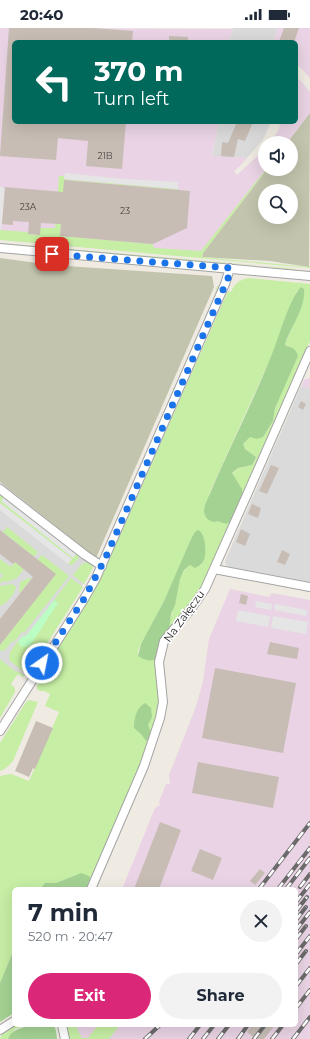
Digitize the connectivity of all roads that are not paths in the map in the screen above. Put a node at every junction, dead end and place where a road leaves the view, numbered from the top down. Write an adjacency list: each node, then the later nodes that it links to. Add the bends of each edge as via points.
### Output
1 (0, 248): 2 (street)
2 (230, 268): 3 (street); 6 (street)
3 (310, 276)
4 (310, 351): 7 (street, Na Załęczu)
5 (0, 488): 6 (street, via 89,559)
6 (102, 566): 9 (street, via 84,599)
7 (214, 569): 8 (street); 10 (street, Na Załęczu, via 205,589 164,642 159,662 163,702 160,718 144,766)
8 (310, 587)
9 (0, 731)
10 (92, 887)
11 (12, 1022): 13 (street)
12 (62, 1027): 14 (street)
13 (0, 1030)
14 (65, 1039)

